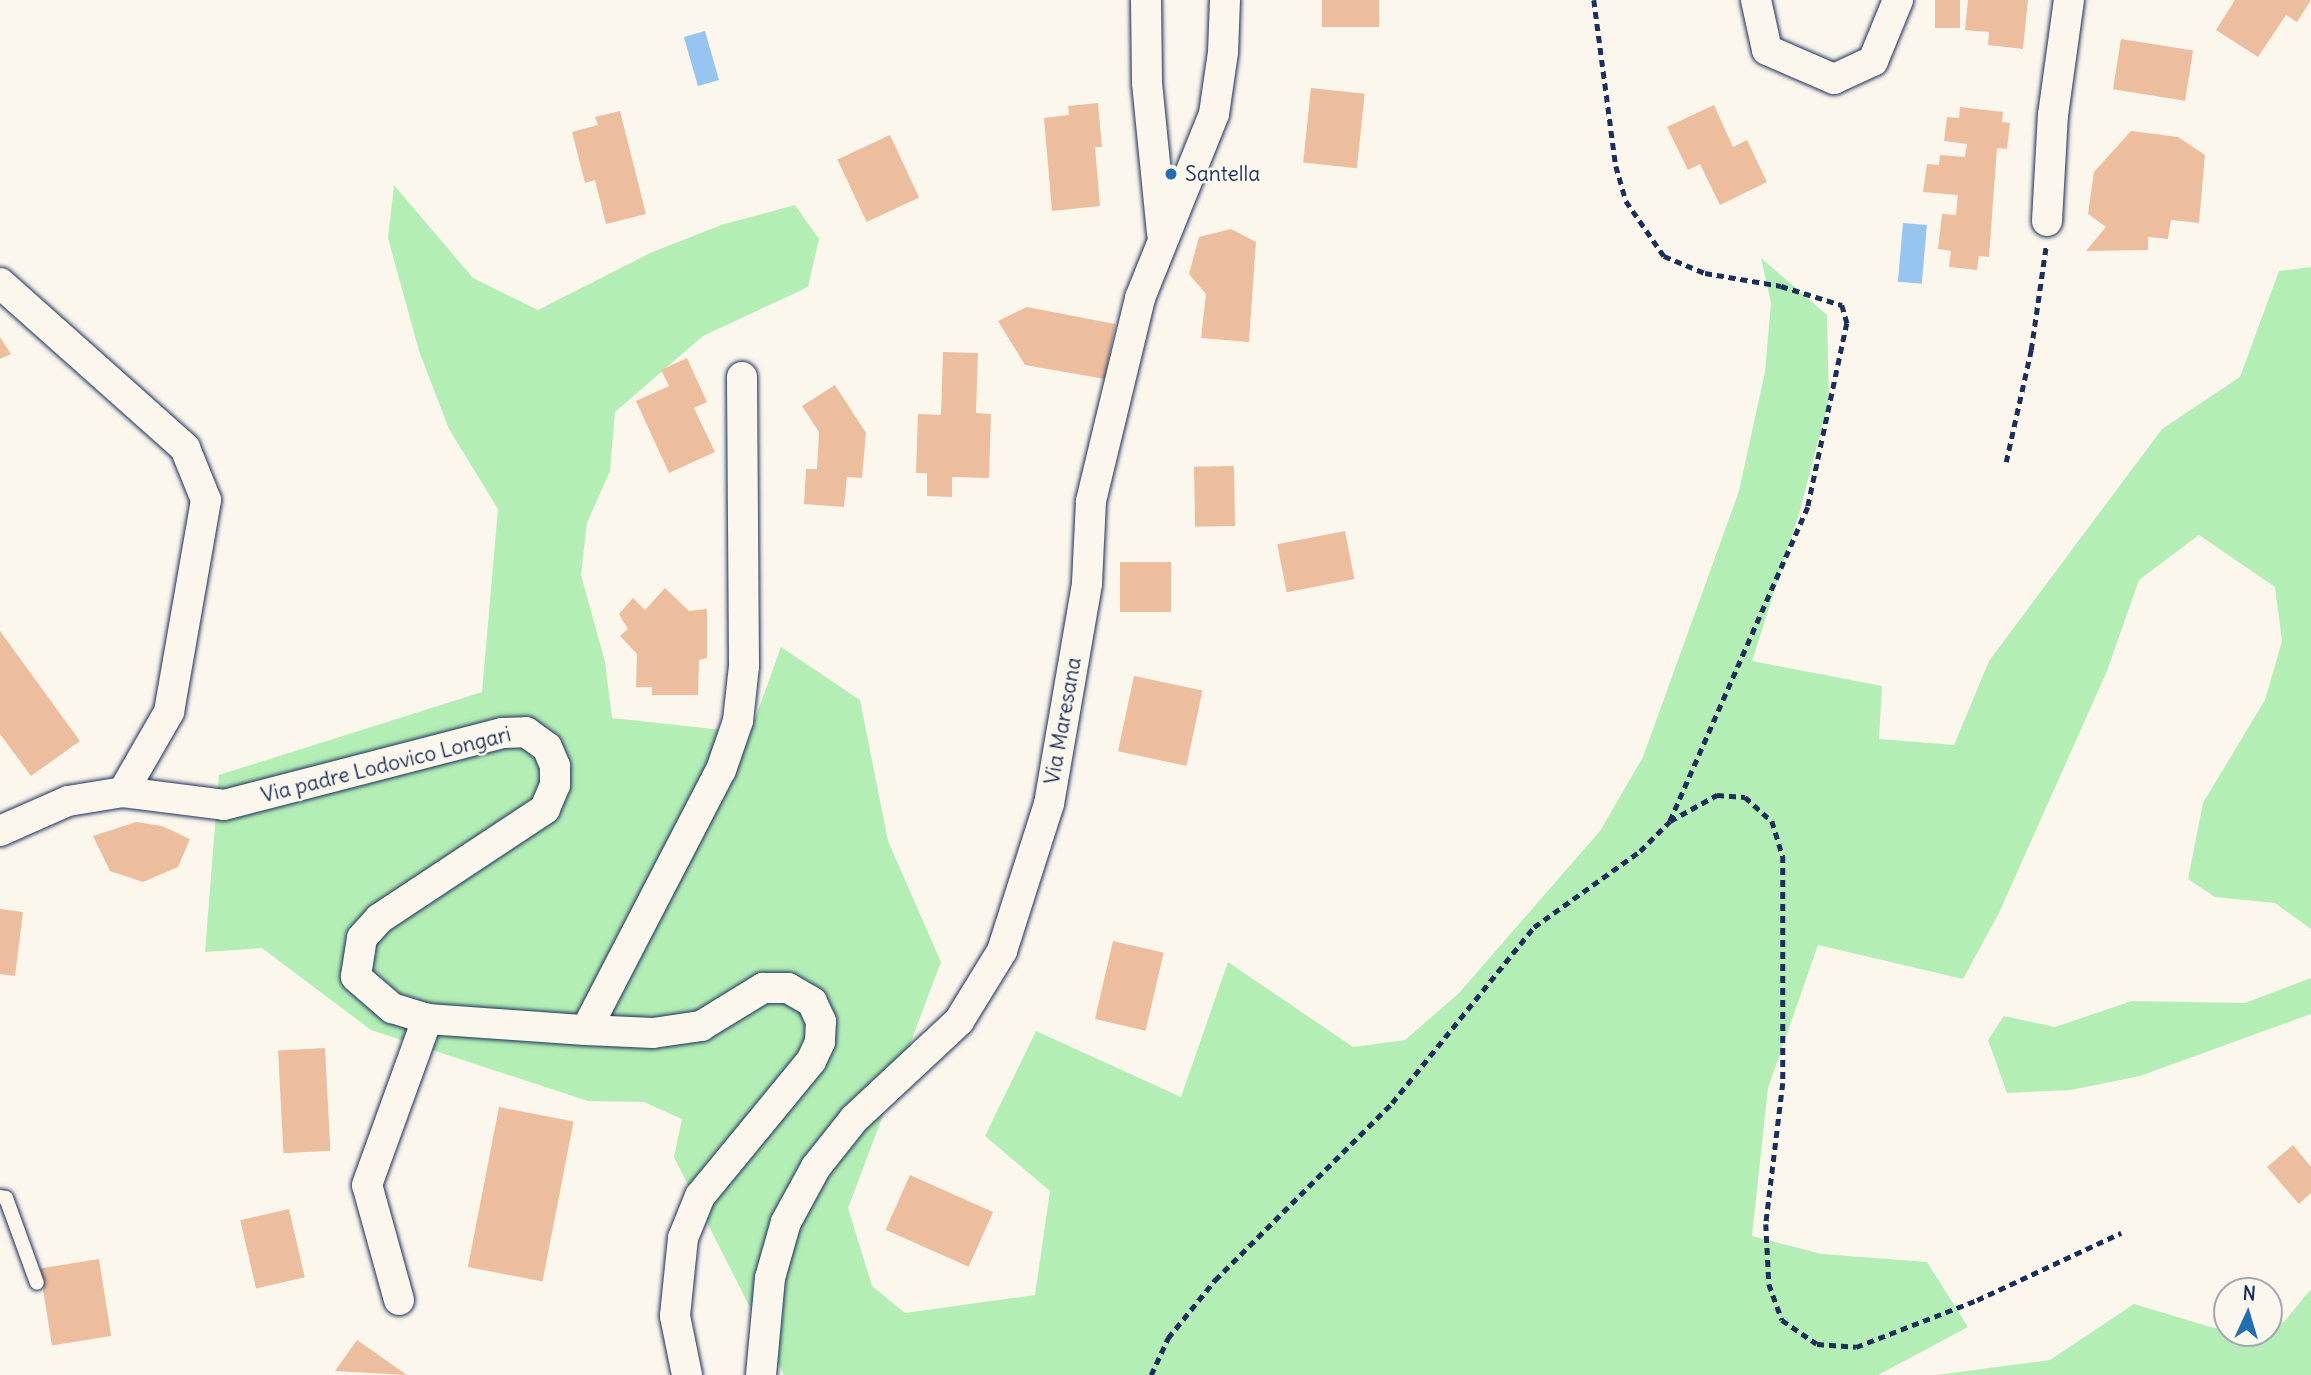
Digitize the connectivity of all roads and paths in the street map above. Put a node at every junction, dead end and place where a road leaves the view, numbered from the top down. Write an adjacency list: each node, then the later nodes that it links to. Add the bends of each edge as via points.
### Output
1 (1146, 0): 8 (street, via 1147,83)
2 (1225, 0): 8 (street, Via Maresana, via 1214,114)
3 (1594, 0): 13 (path, via 1619,177 1626,201 1664,256 1705,273 1781,286 1842,305 1847,323 1808,507)
4 (1756, 0): 5 (street, via 1767,50 1834,79 1873,61)
5 (1898, 0)
6 (2069, 0): 7 (street, via 2053,115)
7 (2047, 221): 11 (path, via 2035,327)
8 (1162, 237): 22 (street, Via Maresana, via 1140,298 1091,501 1087,583 1049,804 1002,951 959,1021 854,1119 816,1167 786,1222 770,1278)
9 (0, 283): 12 (street, via 186,448 206,500 169,712)
10 (742, 377): 16 (street, via 744,666 738,721 721,770)
11 (2006, 462)
12 (123, 792): 14 (street, Via padre Lodovico Longari, via 68,801); 15 (street, Via padre Lodovico Longari, via 224,805 502,733 526,732 547,747 555,766 555,785 545,809 379,919 362,938 356,977 393,1008)
13 (1670, 821): 18 (path, via 1717,795 1745,797 1772,821 1783,856 1783,1083 1766,1224 1769,1284 1782,1320 1817,1344 1856,1347 1978,1300); 23 (path, via 1640,850 1534,927 1392,1103 1215,1280 1168,1338)
14 (0, 831)
15 (427, 1019): 16 (street, Via padre Lodovico Longari); 20 (street, via 367,1185)
16 (586, 1030): 21 (street, Via padre Lodovico Longari, via 653,1033 701,1026 763,988 796,993 813,1002 821,1021 820,1042 811,1061 700,1196 683,1238 675,1316)
17 (0, 1197): 19 (lane, via 6,1198)
18 (2121, 1233)
19 (37, 1283)
20 (398, 1300)
21 (687, 1375)
22 (761, 1375)
23 (1151, 1375)

